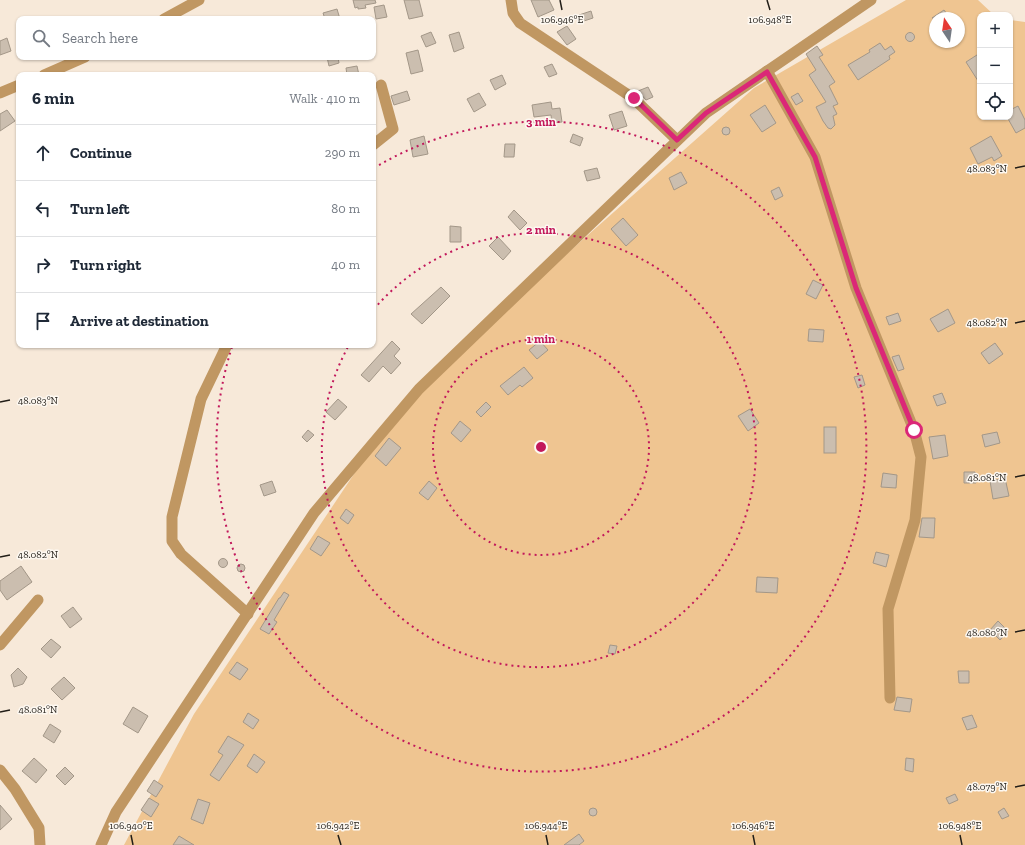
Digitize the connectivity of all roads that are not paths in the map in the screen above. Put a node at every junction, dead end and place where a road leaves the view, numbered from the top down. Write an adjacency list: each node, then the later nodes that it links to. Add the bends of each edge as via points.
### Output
1 (199, 0): 4 (street)
2 (511, 0): 11 (street, via 513,12 520,23 634,98)
3 (871, 0): 7 (street)
4 (170, 16)
5 (78, 60): 6 (street)
6 (51, 72)
7 (767, 72): 11 (street, via 706,113); 17 (street, via 815,157 856,288 914,430 920,457 916,520 888,609)
8 (381, 85): 12 (street, via 392,129)
9 (16, 86): 10 (street)
10 (0, 93)
11 (677, 140): 15 (street, via 419,389 314,513)
12 (376, 143)
13 (226, 348): 15 (street, via 201,399 172,517 172,541 181,554)
14 (38, 600): 16 (street)
15 (248, 614): 20 (street, via 116,812)
16 (0, 645)
17 (890, 698)
18 (0, 770): 19 (street, via 39,828)
19 (40, 845)
20 (101, 845)

